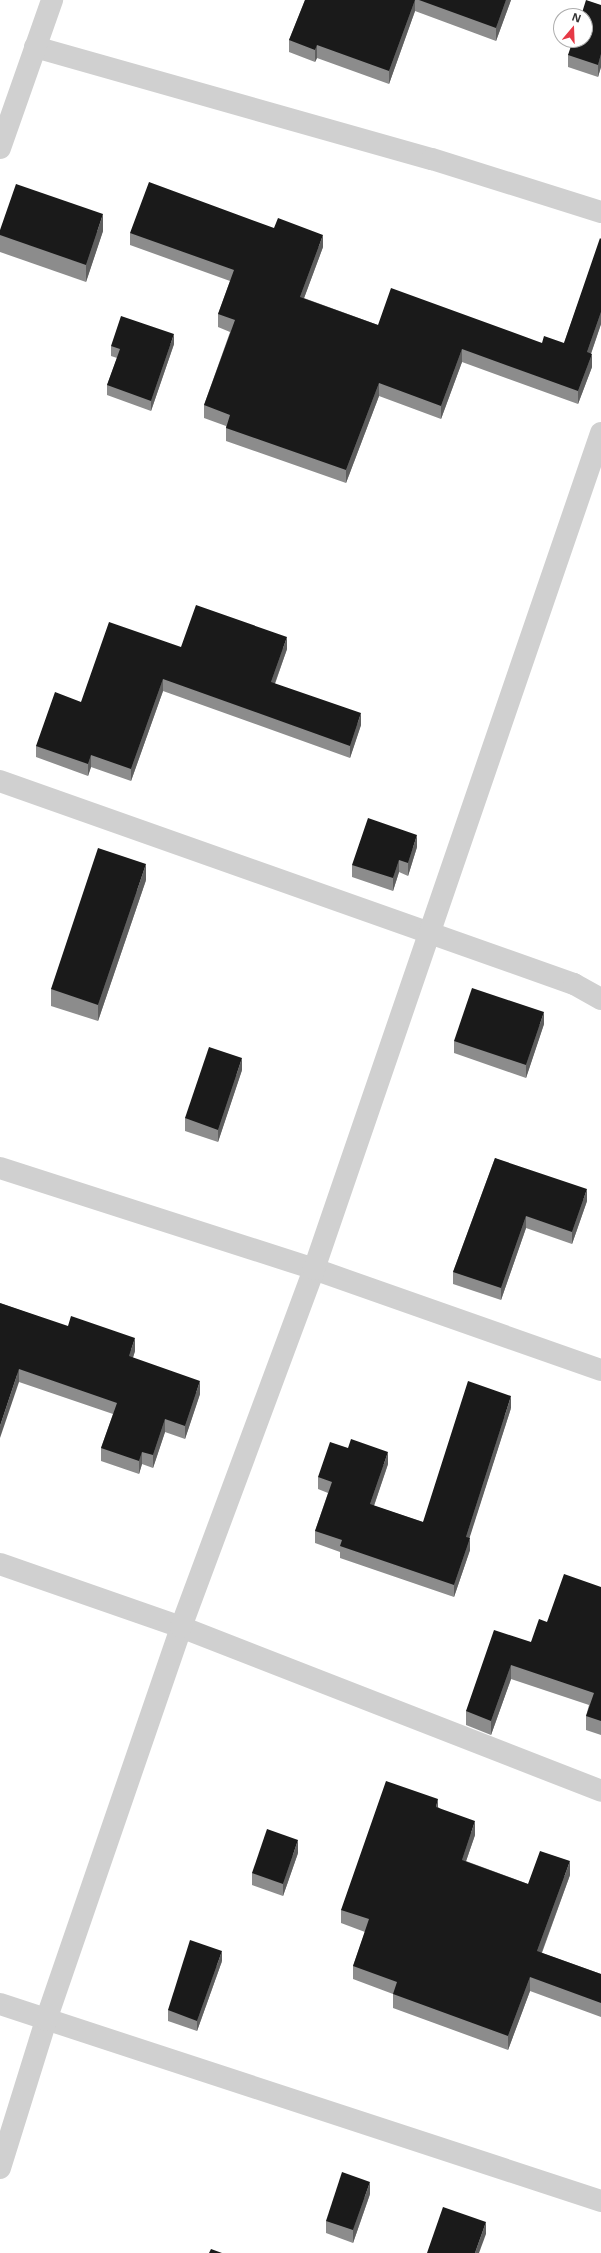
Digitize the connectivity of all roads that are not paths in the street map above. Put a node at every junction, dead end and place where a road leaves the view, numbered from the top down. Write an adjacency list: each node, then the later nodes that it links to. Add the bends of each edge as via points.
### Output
1 (52, 0): 2 (street)
2 (35, 47): 3 (street); 4 (street, via 432,159)
3 (0, 148)
4 (601, 212)
5 (601, 433): 7 (street)
6 (0, 781): 7 (street)
7 (429, 935): 8 (street, via 574,984); 10 (street)
8 (601, 999)
9 (0, 1168): 10 (street)
10 (314, 1269): 11 (street); 13 (street)
11 (601, 1370)
12 (0, 1564): 13 (street)
13 (181, 1627): 14 (street); 16 (street)
14 (601, 1791)
15 (0, 2004): 16 (street)
16 (46, 2020): 17 (street); 18 (street)
17 (0, 2168)
18 (601, 2201)

